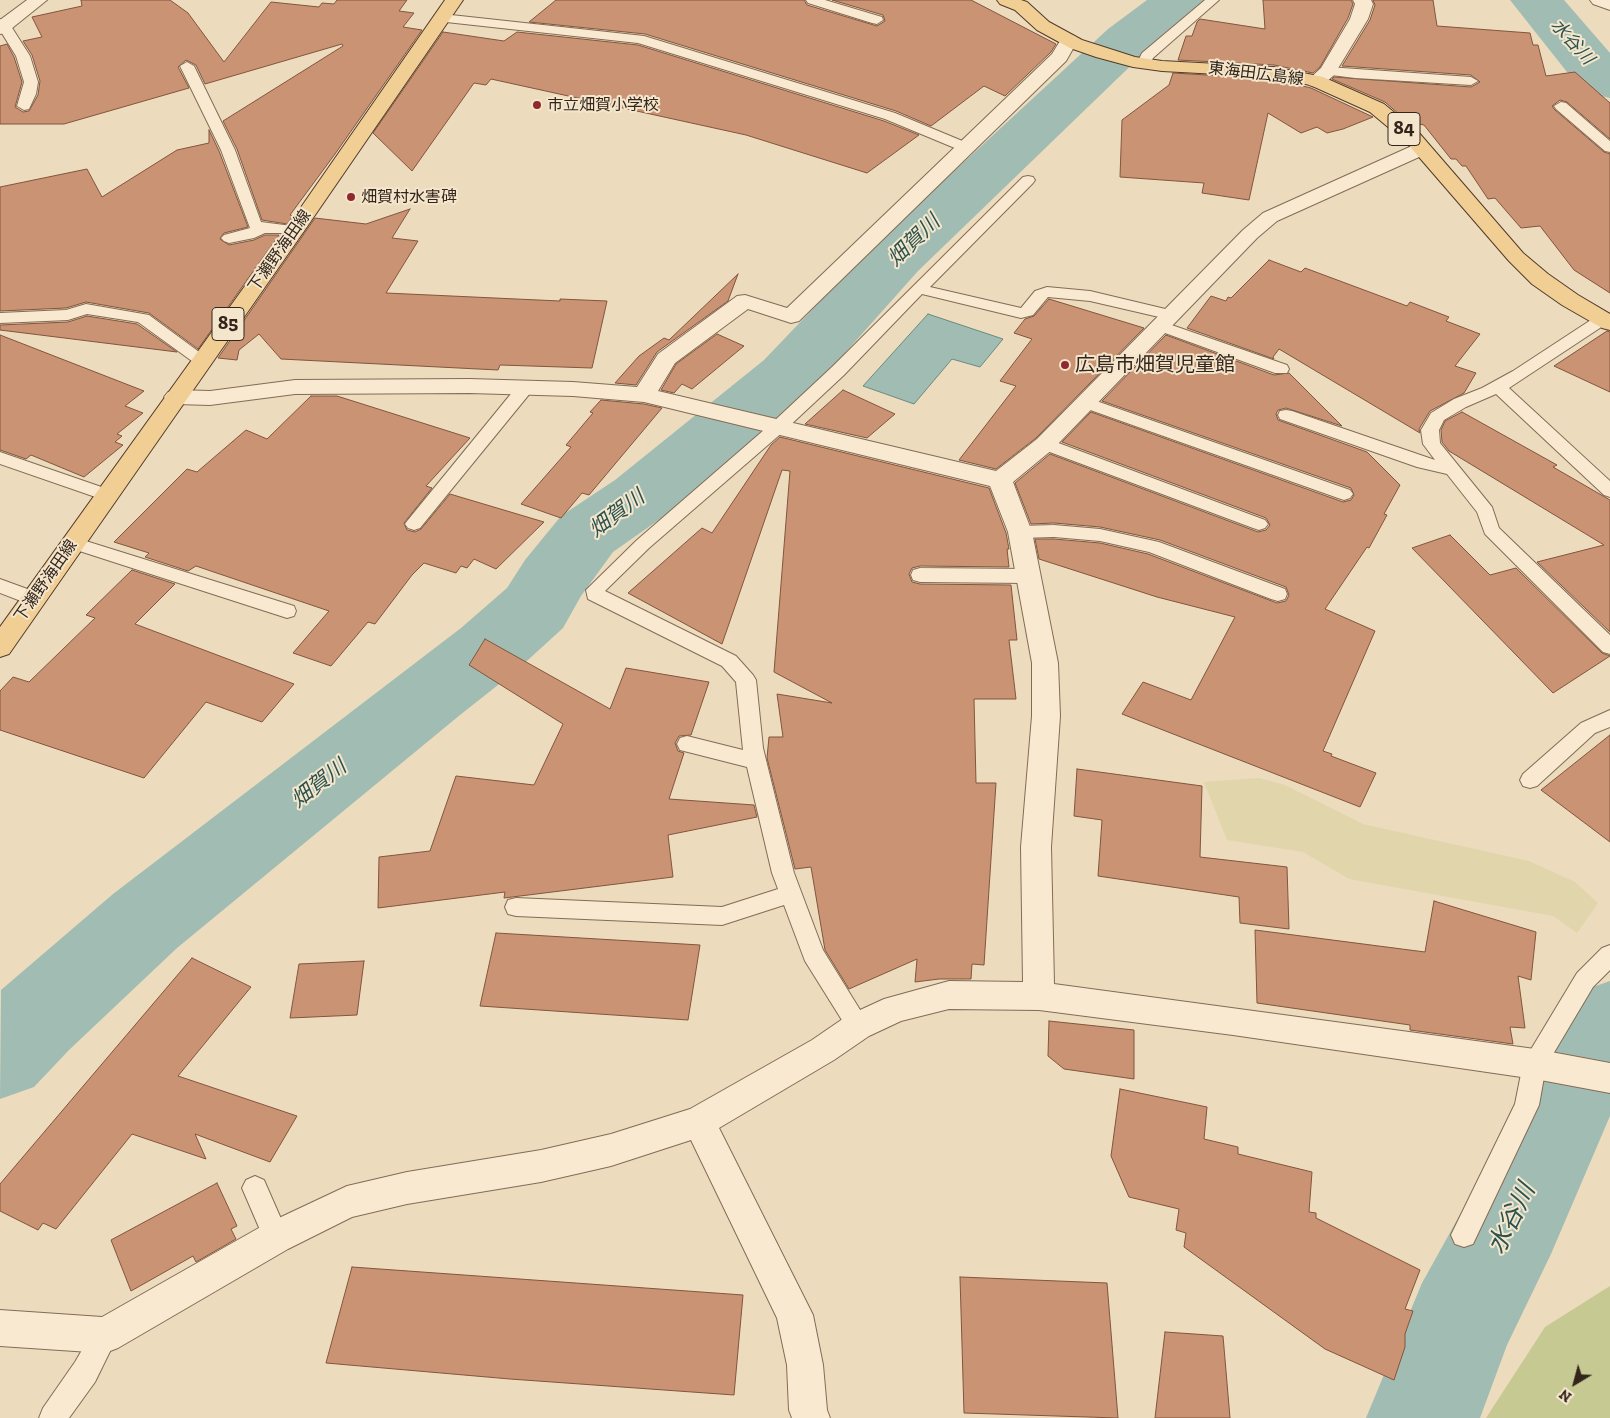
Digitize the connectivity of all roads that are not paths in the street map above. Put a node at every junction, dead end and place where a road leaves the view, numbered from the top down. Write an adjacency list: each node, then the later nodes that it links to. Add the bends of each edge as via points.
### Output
1 (812, 0): 9 (lane)
2 (1214, 0): 12 (lane)
3 (1362, 0): 14 (street, via 1364,4 1359,19)
4 (1599, 0): 8 (street)
5 (32, 2): 10 (street)
6 (1016, 2): 11 (main road, 東海田広島線 / 84, via 1043,26)
7 (449, 5): 18 (lane, via 639,39 890,116); 23 (main road, 下瀬野海田線 / 85)
8 (1610, 5)
9 (877, 20)
10 (1, 26): 16 (lane, via 23,56 31,82)
11 (1072, 42): 12 (main road, 東海田広島線 / 84); 18 (street)
12 (1138, 63): 14 (main road, 東海田広島線 / 84)
13 (187, 66): 22 (lane, via 228,150 256,225)
14 (1322, 76): 15 (lane); 20 (main road, 東海田広島線 / 84, via 1377,108 1398,124)
15 (1471, 81)
16 (24, 106)
17 (1561, 106): 19 (lane)
18 (967, 148): 33 (street, via 791,316 745,301 666,359)
19 (1610, 148)
20 (1421, 149): 27 (street, via 1270,217); 28 (main road, 東海田広島線 / 84, via 1516,257 1540,279)
21 (1028, 180): 25 (lane)
22 (262, 228): 23 (lane); 24 (lane, via 249,235)
23 (295, 230): 29 (main road, 下瀬野海田線 / 85)
24 (229, 238)
25 (919, 288): 27 (lane, via 1021,313 1027,312 1041,294 1047,292 1090,296); 37 (lane, via 838,371)
26 (0, 318): 29 (lane, via 68,315 86,309 143,318)
27 (1166, 320): 30 (lane); 35 (street)
28 (1606, 321): 31 (lane)
29 (202, 360): 34 (main road, 下瀬野海田線 / 85)
30 (1281, 369)
31 (1498, 387): 40 (lane, via 1437,417 1430,430 1432,444); 42 (lane)
32 (525, 388): 33 (street); 34 (street, via 295,387 210,398); 45 (lane)
33 (644, 394): 37 (street)
34 (176, 397): 44 (main road, 下瀬野海田線 / 85)
35 (1085, 402): 38 (street); 43 (lane)
36 (1286, 414): 40 (lane, via 1423,463)
37 (775, 426): 41 (street); 59 (lane, via 595,590 595,594 706,648 738,669 746,680)
38 (1045, 444): 41 (street); 46 (lane)
39 (0, 458): 44 (lane)
40 (1451, 469): 56 (lane, via 1486,512 1491,530)
41 (1000, 480): 47 (street)
42 (1610, 491)
43 (1344, 494)
44 (107, 495): 48 (main road, 下瀬野海田線 / 85)
45 (414, 524)
46 (1259, 524)
47 (1020, 532): 50 (street); 52 (lane, via 1054,530 1153,546)
48 (73, 543): 53 (main road, 下瀬野海田線 / 85); 54 (lane)
49 (920, 575): 50 (lane)
50 (1027, 576): 64 (street, via 1045,663 1046,716 1036,847)
51 (0, 586): 53 (lane)
52 (1278, 594)
53 (34, 599): 55 (main road, 下瀬野海田線 / 85)
54 (287, 611)
55 (0, 647)
56 (1610, 647)
57 (1610, 718): 60 (lane, via 1588,728)
58 (687, 744): 59 (lane)
59 (755, 761): 61 (lane)
60 (1530, 780)
61 (791, 894): 62 (lane, via 722,916); 65 (lane, via 812,954)
62 (516, 906)
63 (1610, 955): 66 (lane, via 1585,980)
64 (1039, 996): 65 (street, via 949,995 895,1009); 66 (street)
65 (858, 1026): 68 (street)
66 (1543, 1066): 67 (street); 70 (lane, via 1528,1105)
67 (1610, 1078)
68 (699, 1122): 71 (street, via 611,1150 542,1166 407,1188 347,1202); 75 (street, via 795,1315)
69 (256, 1188): 71 (lane)
70 (1464, 1235)
71 (276, 1237): 73 (street)
72 (0, 1328): 73 (street)
73 (105, 1335): 74 (lane, via 85,1372)
74 (53, 1418)
75 (811, 1418)

